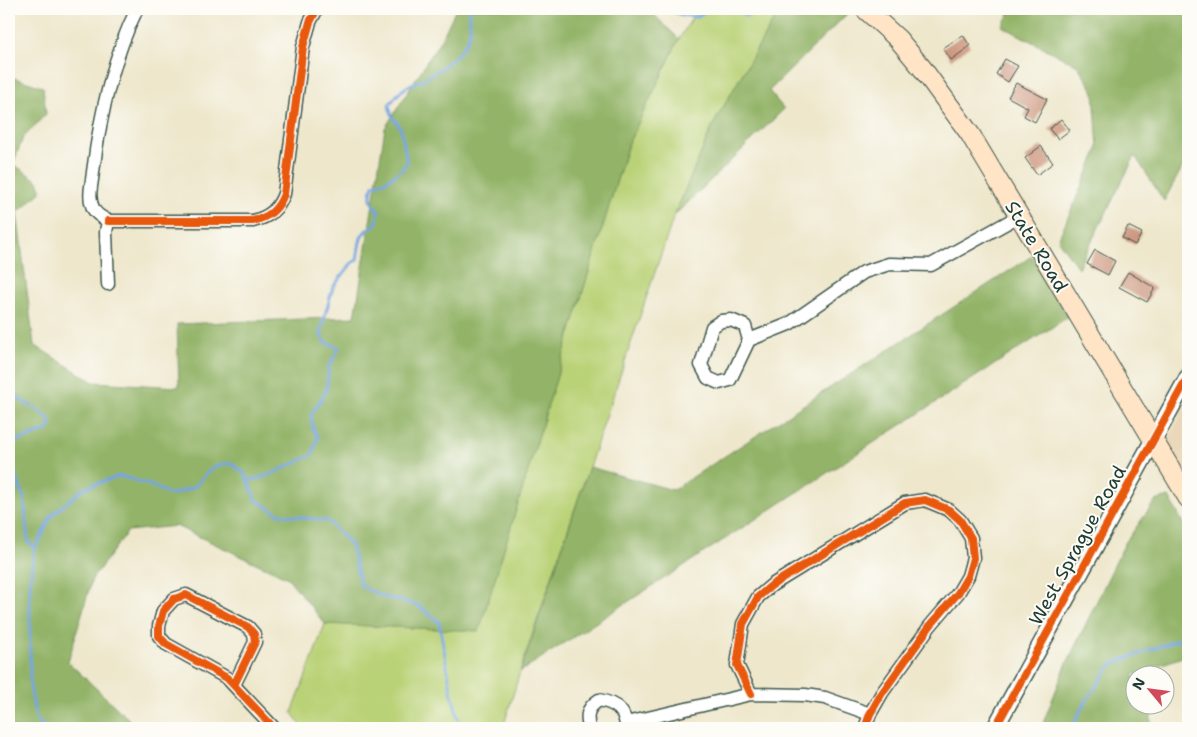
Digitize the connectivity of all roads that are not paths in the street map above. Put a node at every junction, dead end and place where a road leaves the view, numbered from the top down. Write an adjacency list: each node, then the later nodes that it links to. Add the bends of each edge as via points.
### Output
1 (137, 9): 5 (street, via 110,80 97,139 90,197 93,209)
2 (317, 9): 5 (street, via 306,34 284,194 274,212 253,221)
3 (865, 9): 4 (main road, State Road, via 898,39 946,98)
4 (1019, 216): 7 (street, via 931,265 889,264 864,272 789,324); 9 (main road, State Road)
5 (108, 222): 6 (street)
6 (108, 284)
7 (749, 340): 7 (street, via 730,380 718,383 708,378 701,365 712,327 721,320 731,320 745,326)
8 (1188, 377): 9 (street, West Sprague Road)
9 (1154, 439): 10 (main road, State Road); 18 (street, West Sprague Road)
10 (1188, 498)
11 (234, 685): 11 (street, via 255,642 254,634 248,627 186,595 174,599 164,611 159,636 166,644); 15 (street)
12 (750, 694): 13 (street, via 824,698); 13 (street, via 737,665 743,624 758,597 772,585 905,503 925,500 949,510 960,520 971,538 973,558 958,593 930,626); 14 (street)
13 (870, 714): 17 (street)
14 (626, 726): 16 (street, via 619,709 611,702 599,700 591,706 587,718)
15 (274, 728)
16 (589, 728)
17 (865, 728)
18 (996, 728)

